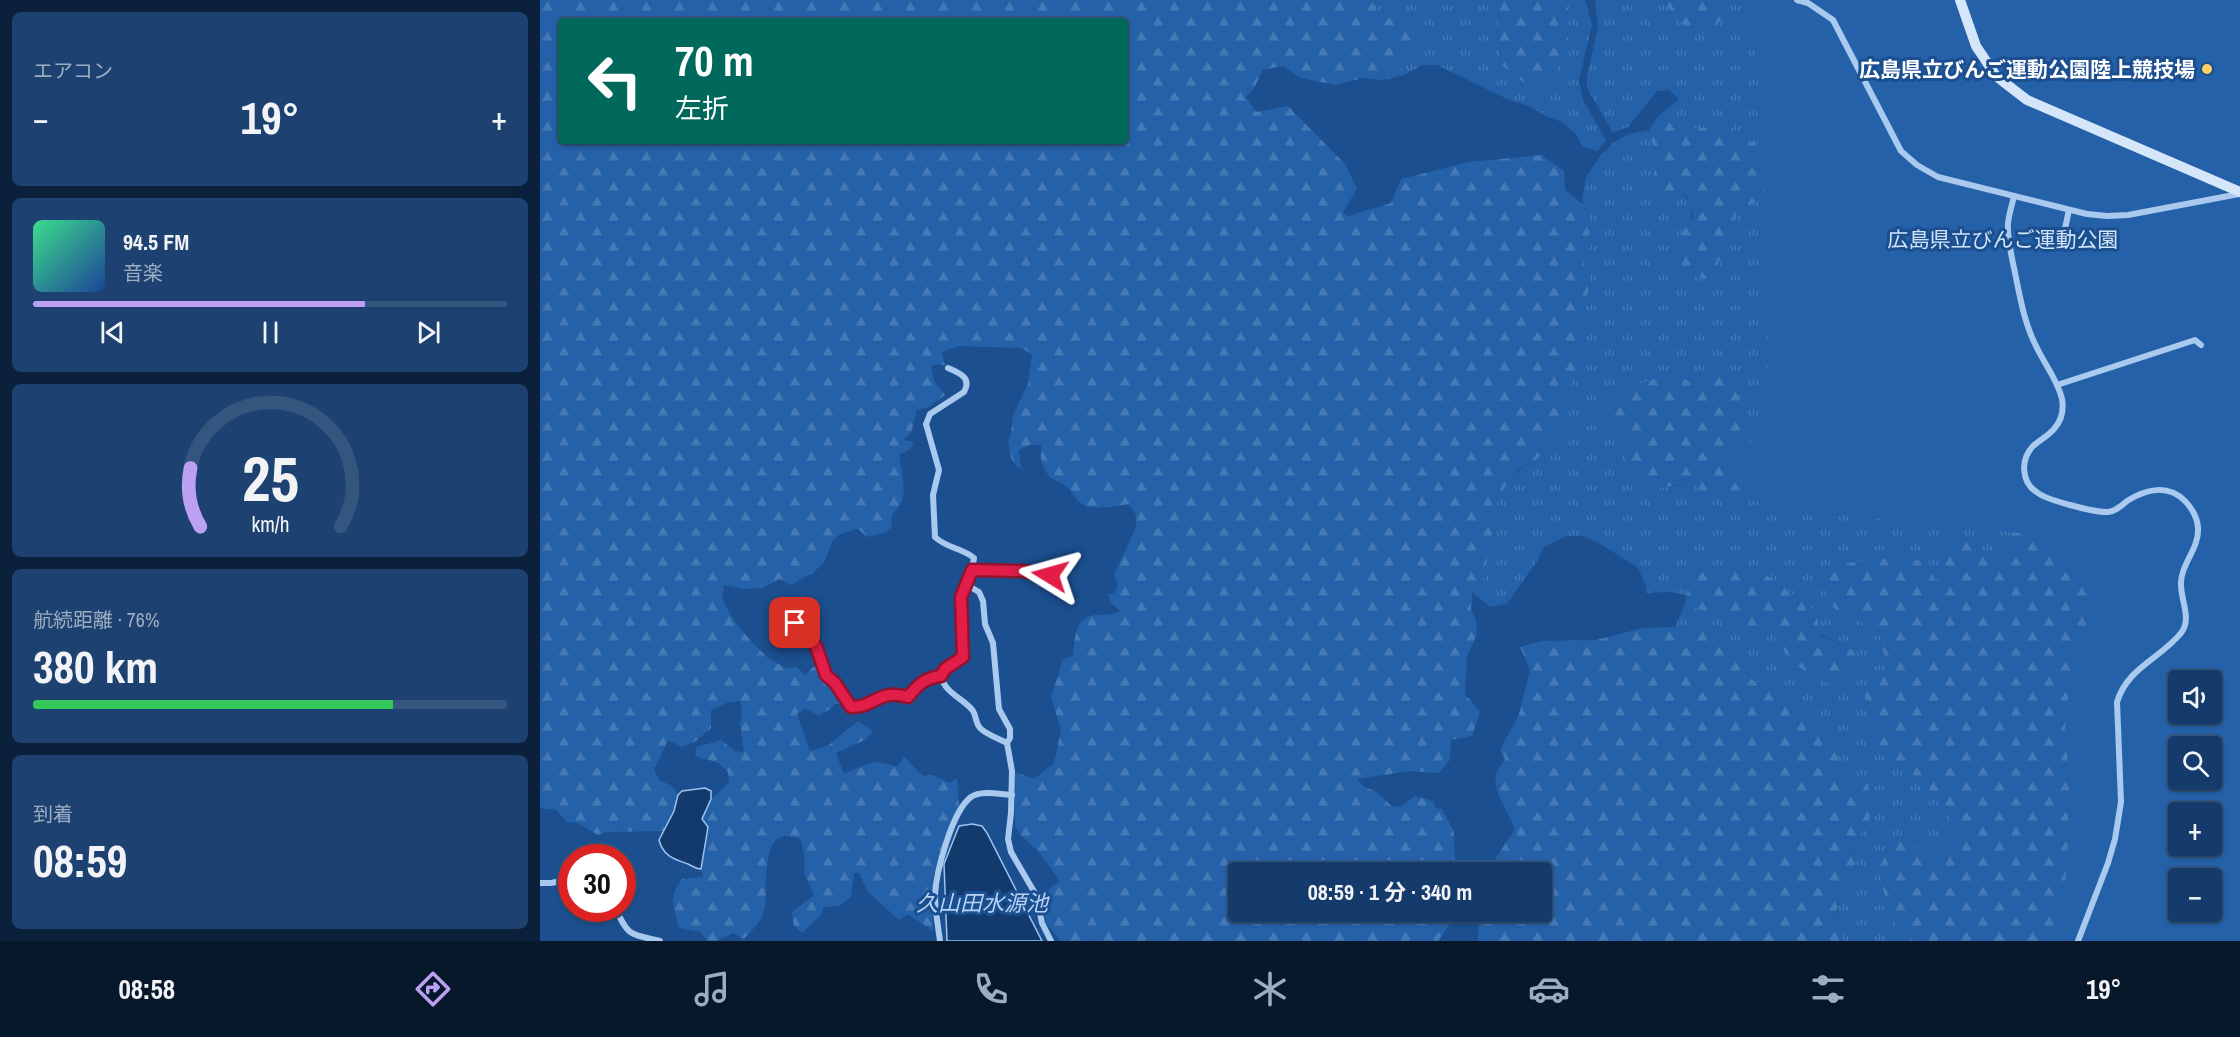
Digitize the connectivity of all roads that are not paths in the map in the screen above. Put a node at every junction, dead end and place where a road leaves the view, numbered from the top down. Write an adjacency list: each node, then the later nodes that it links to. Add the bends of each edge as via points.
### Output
1 (1797, 0): 4 (street, via 1833,20 1901,151 1938,177)
2 (1960, 0): 3 (street, via 1976,46 1996,76 2027,100)
3 (2240, 193): 5 (street, via 2128,215)
4 (2014, 196): 5 (street); 9 (street, via 2009,241 2025,321)
5 (2069, 210): 6 (street)
6 (2063, 238)
7 (2201, 345): 9 (street, via 2195,340)
8 (948, 368): 10 (street, via 961,373 967,386 927,419 939,470 933,495 935,537 974,558)
9 (2057, 385): 23 (street, via 2061,417 2027,454 2024,464 2028,484 2036,493 2107,512 2140,494 2162,489 2190,506 2198,530 2182,576 2186,615 2181,633 2133,674 2117,702 2121,802 2115,839)
10 (972, 570): 11 (street); 12 (street)
11 (1050, 575)
12 (967, 585): 14 (street, via 961,597 963,657); 15 (street, via 979,592 983,601 985,624 993,643 999,709 1010,729)
13 (795, 623): 14 (street, via 816,646 826,675 851,707 886,694 908,697 921,681)
14 (941, 676): 15 (street, via 959,701 973,711 982,730)
15 (1007, 743): 16 (street)
16 (1011, 795): 21 (street, via 980,794 971,798 951,829 935,896); 22 (street, via 1009,846 1036,895)
17 (558, 882): 18 (street)
18 (540, 883)
19 (621, 922): 20 (street, via 636,935)
20 (660, 941)
21 (940, 941)
22 (1051, 941)
23 (2078, 941)

